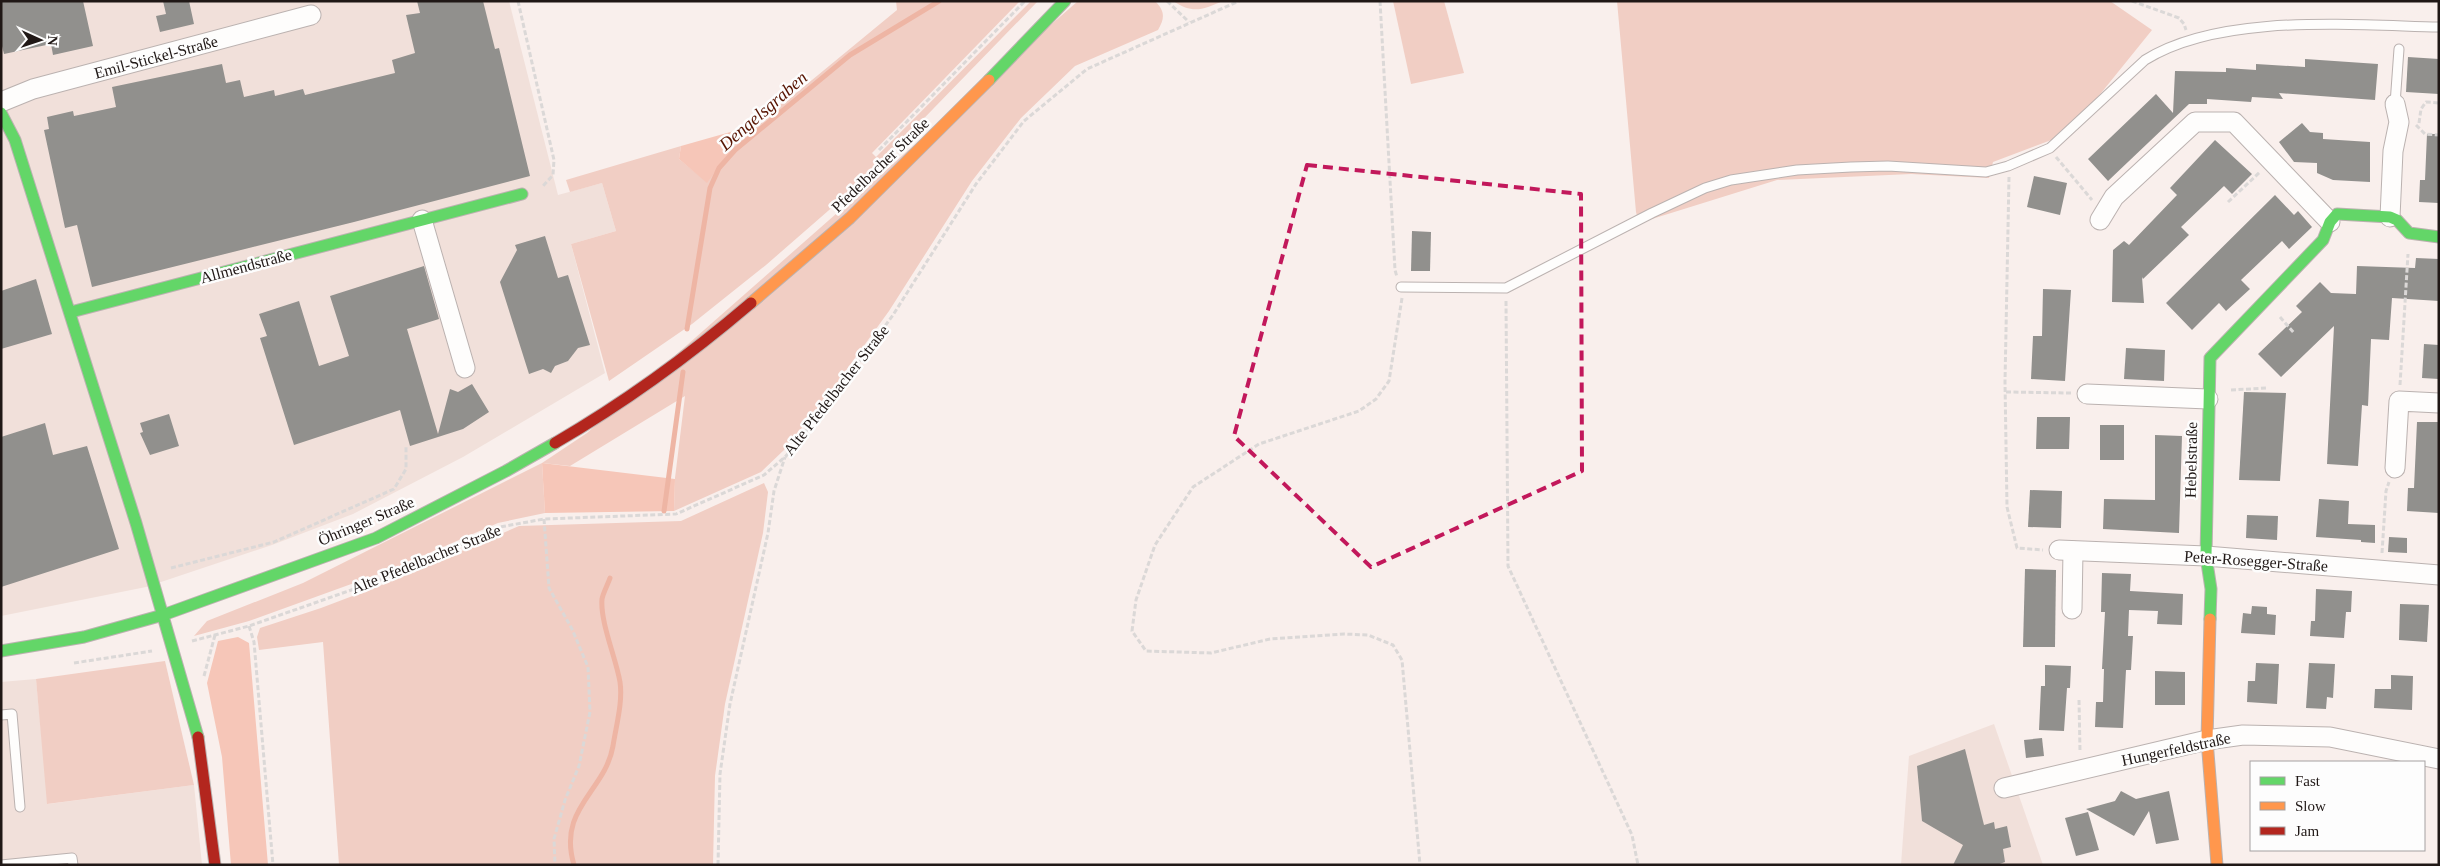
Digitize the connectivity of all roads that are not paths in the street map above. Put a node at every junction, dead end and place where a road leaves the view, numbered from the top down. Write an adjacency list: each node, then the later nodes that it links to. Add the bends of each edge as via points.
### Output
1 (1065, 1): 16 (street, Pfedelbacher Straße, via 850,218)
2 (311, 15): 5 (street, Emil-Stickel-Straße, via 33,89)
3 (2439, 27): 14 (lane, via 2318,25 2245,29 2188,40 2160,50 2145,60 2050,148 2008,166 1986,172 1851,167 1797,170 1731,180 1705,188 1652,213 1506,288)
4 (2399, 50): 6 (lane)
5 (1, 102)
6 (2396, 104): 9 (street, via 2399,122 2393,151)
7 (1, 113): 15 (street, via 15,140)
8 (522, 194): 10 (street, Allmendstraße)
9 (2390, 217): 12 (street, via 2337,214); 13 (street, via 2409,234)
10 (422, 220): 15 (street, Allmendstraße); 17 (street)
11 (2100, 220): 12 (street, via 2114,197 2195,122 2234,122)
12 (2330, 222): 19 (street, Hebelstraße, via 2323,240 2210,358)
13 (2439, 237)
14 (1400, 287)
15 (71, 312): 25 (street)
16 (707, 340): 25 (street, Öhringer Straße, via 582,427 427,513 376,538)
17 (465, 368)
18 (2087, 394): 19 (street)
19 (2208, 394): 22 (street, Hebelstraße)
20 (2439, 403): 21 (street, via 2399,401)
21 (2395, 468)
22 (2206, 556): 23 (street, Peter-Rosegger-Straße); 24 (street, Peter-Rosegger-Straße, via 2066,551); 28 (street, Hebelstraße, via 2211,589)
23 (2439, 575)
24 (2072, 609)
25 (164, 615): 26 (street, Öhringer Straße, via 84,637); 34 (street, via 197,732)
26 (1, 651)
27 (1, 715): 31 (lane, via 12,714)
28 (2206, 740): 29 (street, Hungerfeldstraße, via 2243,735 2330,737); 30 (street, Hungerfeldstraße); 35 (street, Hebelstraße)
29 (2439, 759)
30 (2004, 788)
31 (20, 807)
32 (1, 865): 33 (lane, via 72,858)
33 (73, 865)
34 (215, 865)
35 (2217, 865)

